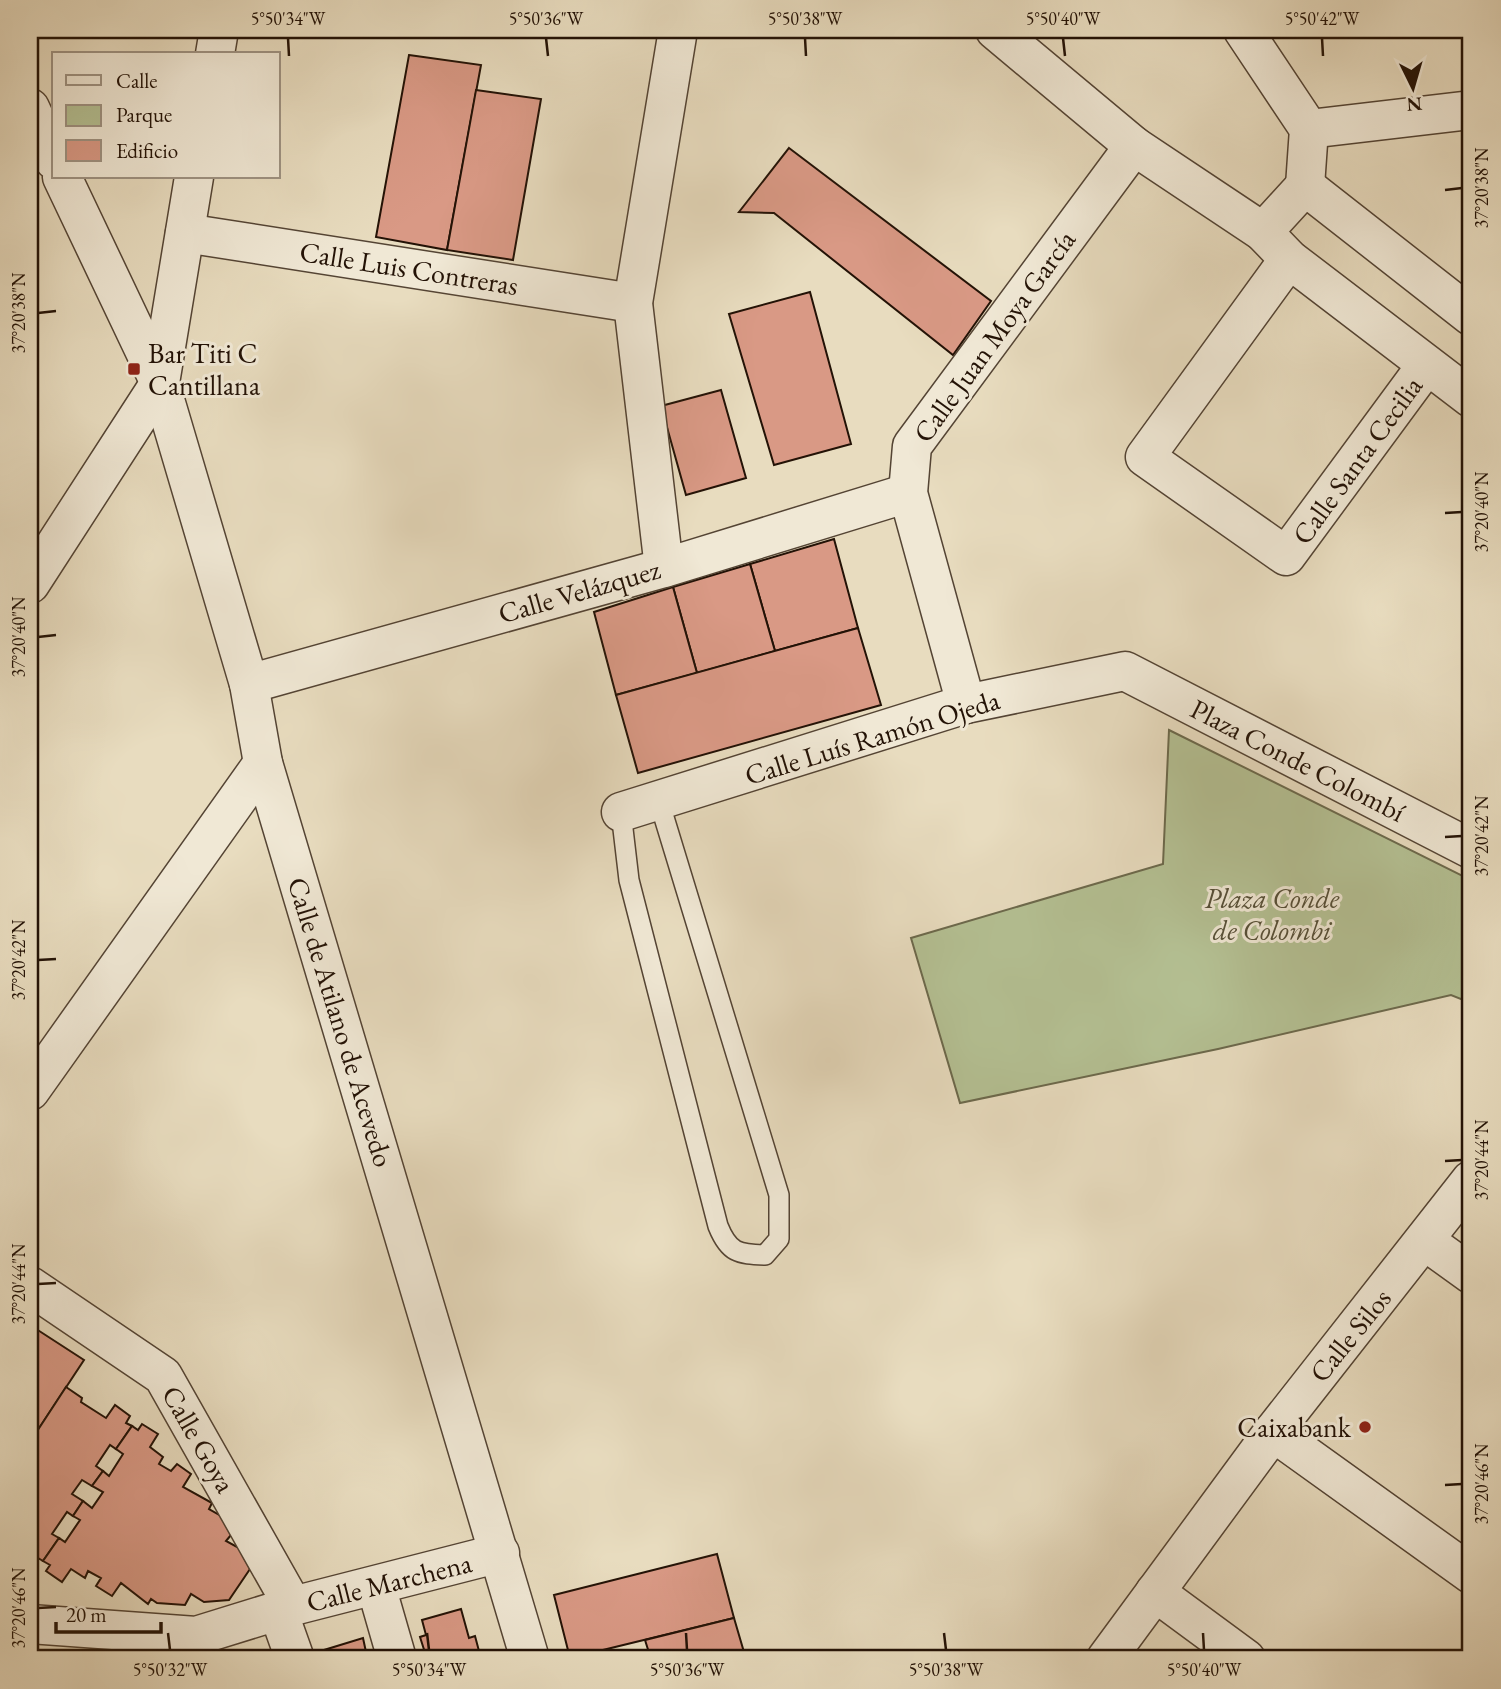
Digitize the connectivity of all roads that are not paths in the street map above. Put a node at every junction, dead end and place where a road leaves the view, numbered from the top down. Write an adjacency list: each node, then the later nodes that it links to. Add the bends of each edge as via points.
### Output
1 (219, 30): 5 (street)
2 (678, 30): 17 (street)
3 (995, 30): 9 (street)
4 (1243, 30): 8 (street)
5 (215, 52)
6 (30, 108): 10 (street)
7 (1471, 110): 8 (street)
8 (1309, 129): 13 (street)
9 (1134, 146): 14 (street); 22 (street, Calle Juan Moya García, via 912,446)
10 (52, 156)
11 (62, 178): 20 (street, Calle de Atilano de Acevedo)
12 (194, 178): 15 (street)
13 (1306, 186): 14 (street); 18 (street)
14 (1262, 232): 16 (street)
15 (185, 233): 17 (street, Calle Luis Contreras); 20 (street)
16 (1289, 259): 19 (street); 19 (street, Calle Santa Cecilia, via 1145,457 1286,556)
17 (633, 303): 23 (street)
18 (1471, 316)
19 (1426, 366): 21 (street)
20 (160, 383): 24 (street); 26 (street, Calle de Atilano de Acevedo)
21 (1471, 398)
22 (908, 493): 23 (street, Calle Velázquez); 27 (street, Calle Juan Moya García)
23 (664, 568): 26 (street, Calle Velázquez)
24 (30, 584)
25 (1125, 671): 27 (street, Calle Luís Ramón Ojeda); 31 (street, Plaza Conde Colombí)
26 (249, 684): 28 (street, Calle de Atilano de Acevedo)
27 (966, 704): 29 (street, Calle Luís Ramón Ojeda)
28 (263, 763): 32 (street); 38 (street, Calle de Atilano de Acevedo)
29 (659, 801): 30 (street, Calle Luís Ramón Ojeda); 30 (lane, via 779,1195 779,1239 765,1255 742,1254 725,1244 718,1226 629,880)
30 (621, 812)
31 (1471, 849)
32 (30, 1091)
33 (1471, 1180): 34 (street, Calle Silos)
34 (1425, 1241): 35 (street); 37 (street, Calle Silos)
35 (1471, 1274)
36 (30, 1286): 42 (street, Calle Goya, via 163,1376)
37 (1273, 1432): 39 (street); 41 (street, Calle Silos)
38 (500, 1553): 40 (street, Calle Marchena); 46 (street, Calle de Atilano de Acevedo)
39 (1471, 1574)
40 (376, 1586): 42 (street, Calle Marchena); 45 (street)
41 (1155, 1592): 47 (street, Calle Silos); 48 (street)
42 (285, 1608): 43 (street, Calle Marchena, via 196,1636); 44 (street, Calle Goya)
43 (30, 1624)
44 (295, 1659)
45 (397, 1659)
46 (530, 1659)
47 (1106, 1659)
48 (1246, 1659)

